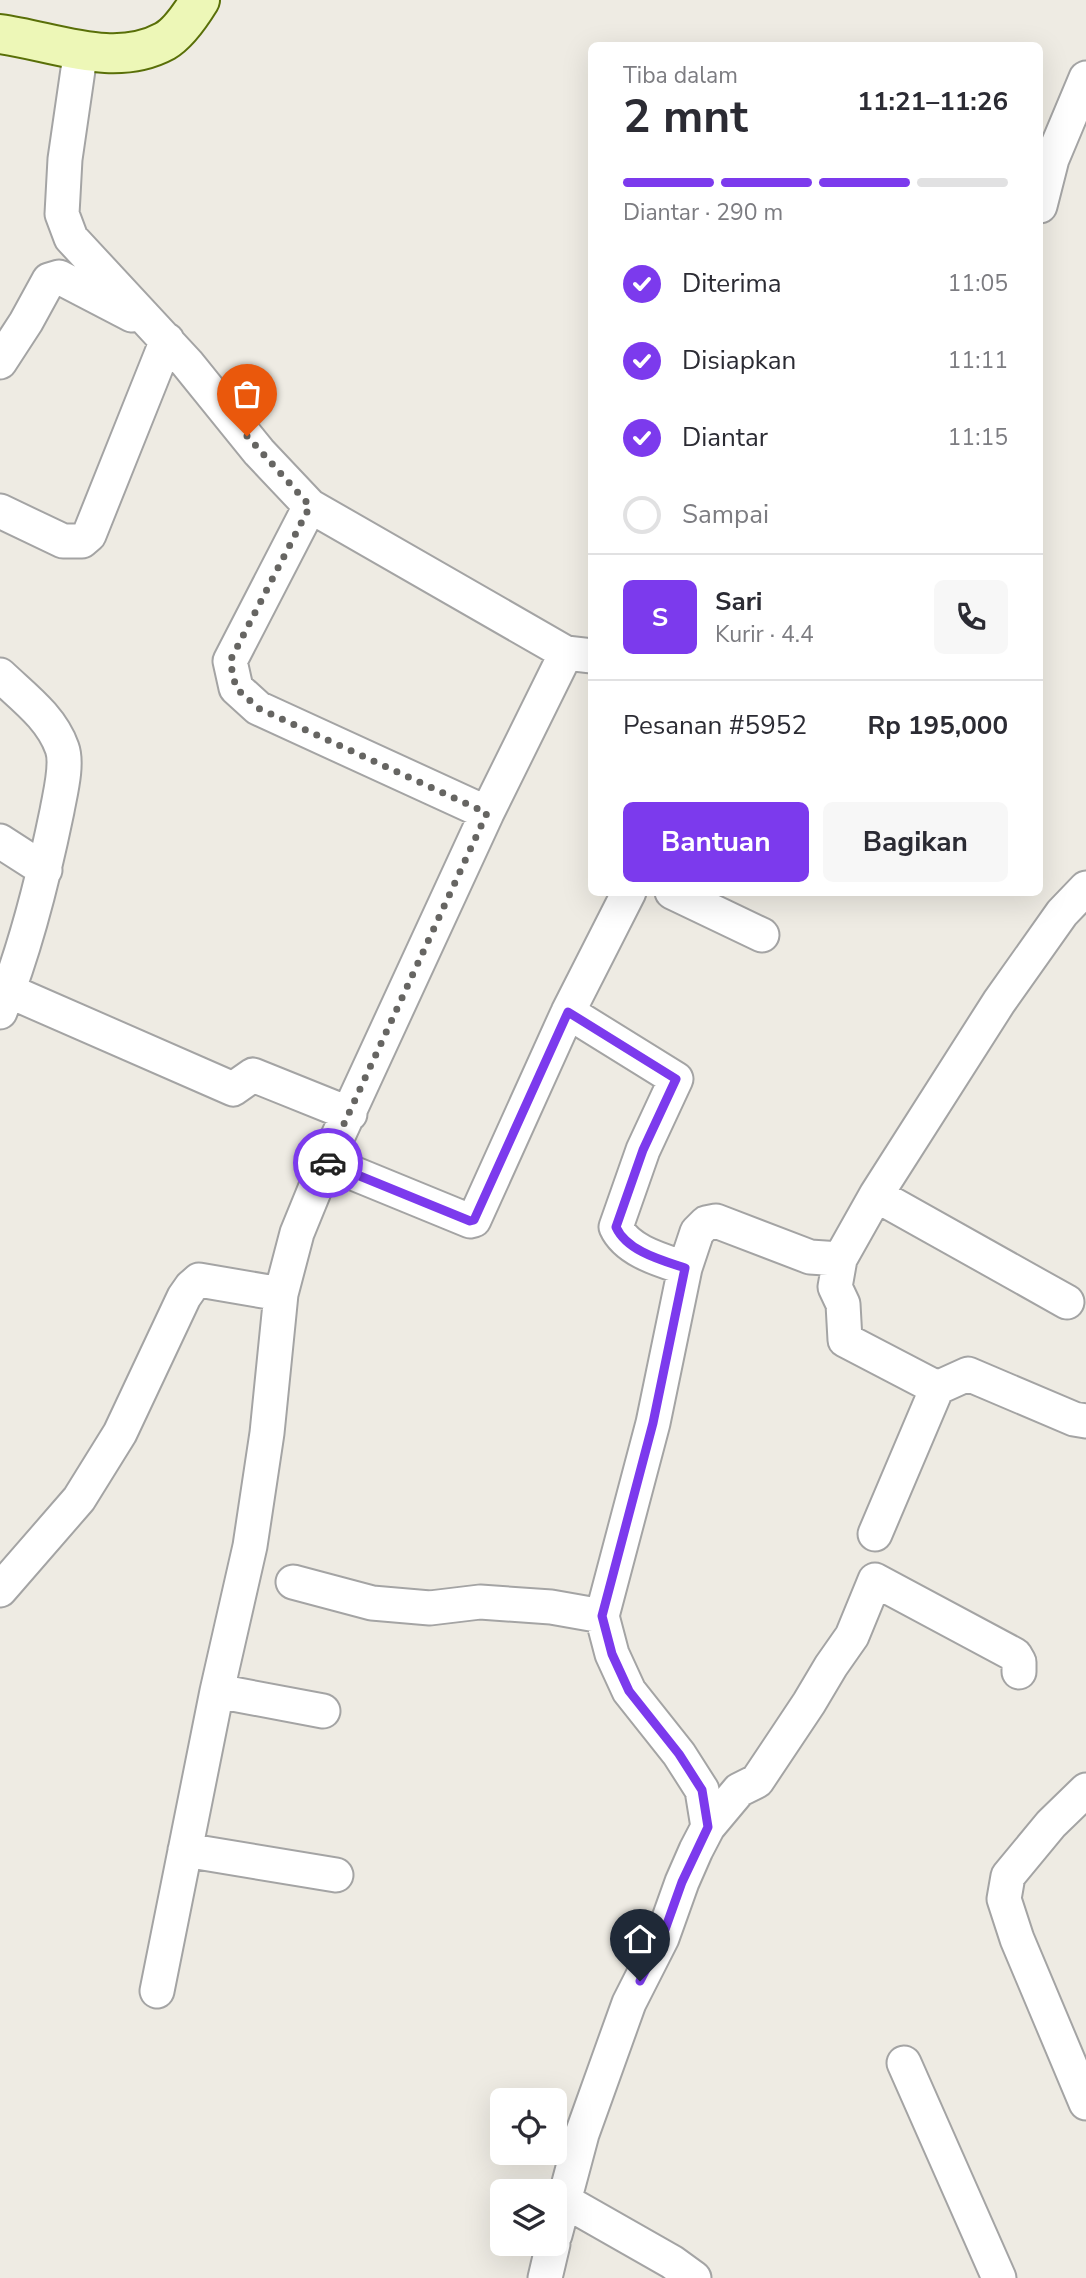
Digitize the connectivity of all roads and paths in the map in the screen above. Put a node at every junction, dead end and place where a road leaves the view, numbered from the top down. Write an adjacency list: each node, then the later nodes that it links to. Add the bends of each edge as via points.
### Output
1 (200, 0): 3 (street, via 167,40 116,54)
2 (0, 34): 3 (street)
3 (81, 49): 6 (street, via 62,214 71,238)
4 (1086, 78): 5 (street, via 1052,159)
5 (1043, 194)
6 (157, 330): 7 (street, via 59,277 49,280); 8 (street); 9 (street, via 85,538 63,541)
7 (0, 362)
8 (310, 506): 10 (street); 12 (street, via 230,661 236,688 258,708)
9 (0, 511)
10 (579, 655): 12 (street)
11 (0, 675): 14 (street, via 51,724 64,750)
12 (487, 813): 22 (street)
13 (0, 841): 14 (street)
14 (45, 870): 20 (street)
15 (1086, 888): 18 (street)
16 (627, 896): 21 (street)
17 (681, 896): 19 (street)
18 (1074, 920): 24 (street, via 999,1002)
19 (762, 934)
20 (4, 1001): 22 (street, via 233,1089 253,1075)
21 (568, 1012): 23 (street, via 474,1220); 26 (street, via 676,1079 643,1150 616,1227 620,1236 648,1255)
22 (350, 1114): 23 (street)
23 (326, 1163): 27 (street, via 297,1233)
24 (876, 1195): 25 (street); 28 (street)
25 (840, 1259): 26 (street, via 810,1257 716,1221 697,1232); 29 (street, via 835,1287 844,1304 845,1340)
26 (685, 1268): 34 (street, via 653,1423)
27 (281, 1294): 33 (street, via 199,1280 191,1287 120,1433 79,1499); 36 (street, via 250,1546)
28 (1067, 1302)
29 (937, 1388): 30 (street, via 968,1374); 31 (street)
30 (1086, 1421)
31 (875, 1534)
32 (293, 1582): 34 (street, via 372,1603 430,1608 480,1602 516,1604)
33 (0, 1590)
34 (602, 1616): 39 (street, via 629,1691 702,1790)
35 (1020, 1672): 39 (street, via 1015,1655 875,1580 852,1636 776,1754 757,1782 739,1790)
36 (217, 1691): 37 (street); 40 (street)
37 (323, 1711)
38 (1086, 1790): 44 (street, via 1008,1876 1004,1899)
39 (708, 1827): 45 (street, via 629,2003)
40 (185, 1850): 41 (street); 42 (street)
41 (336, 1874)
42 (157, 1990)
43 (904, 2063): 50 (street)
44 (1086, 2103)
45 (567, 2186)
46 (567, 2202): 49 (street)
47 (550, 2256): 48 (street)
48 (545, 2278)
49 (694, 2278)
50 (999, 2278)

